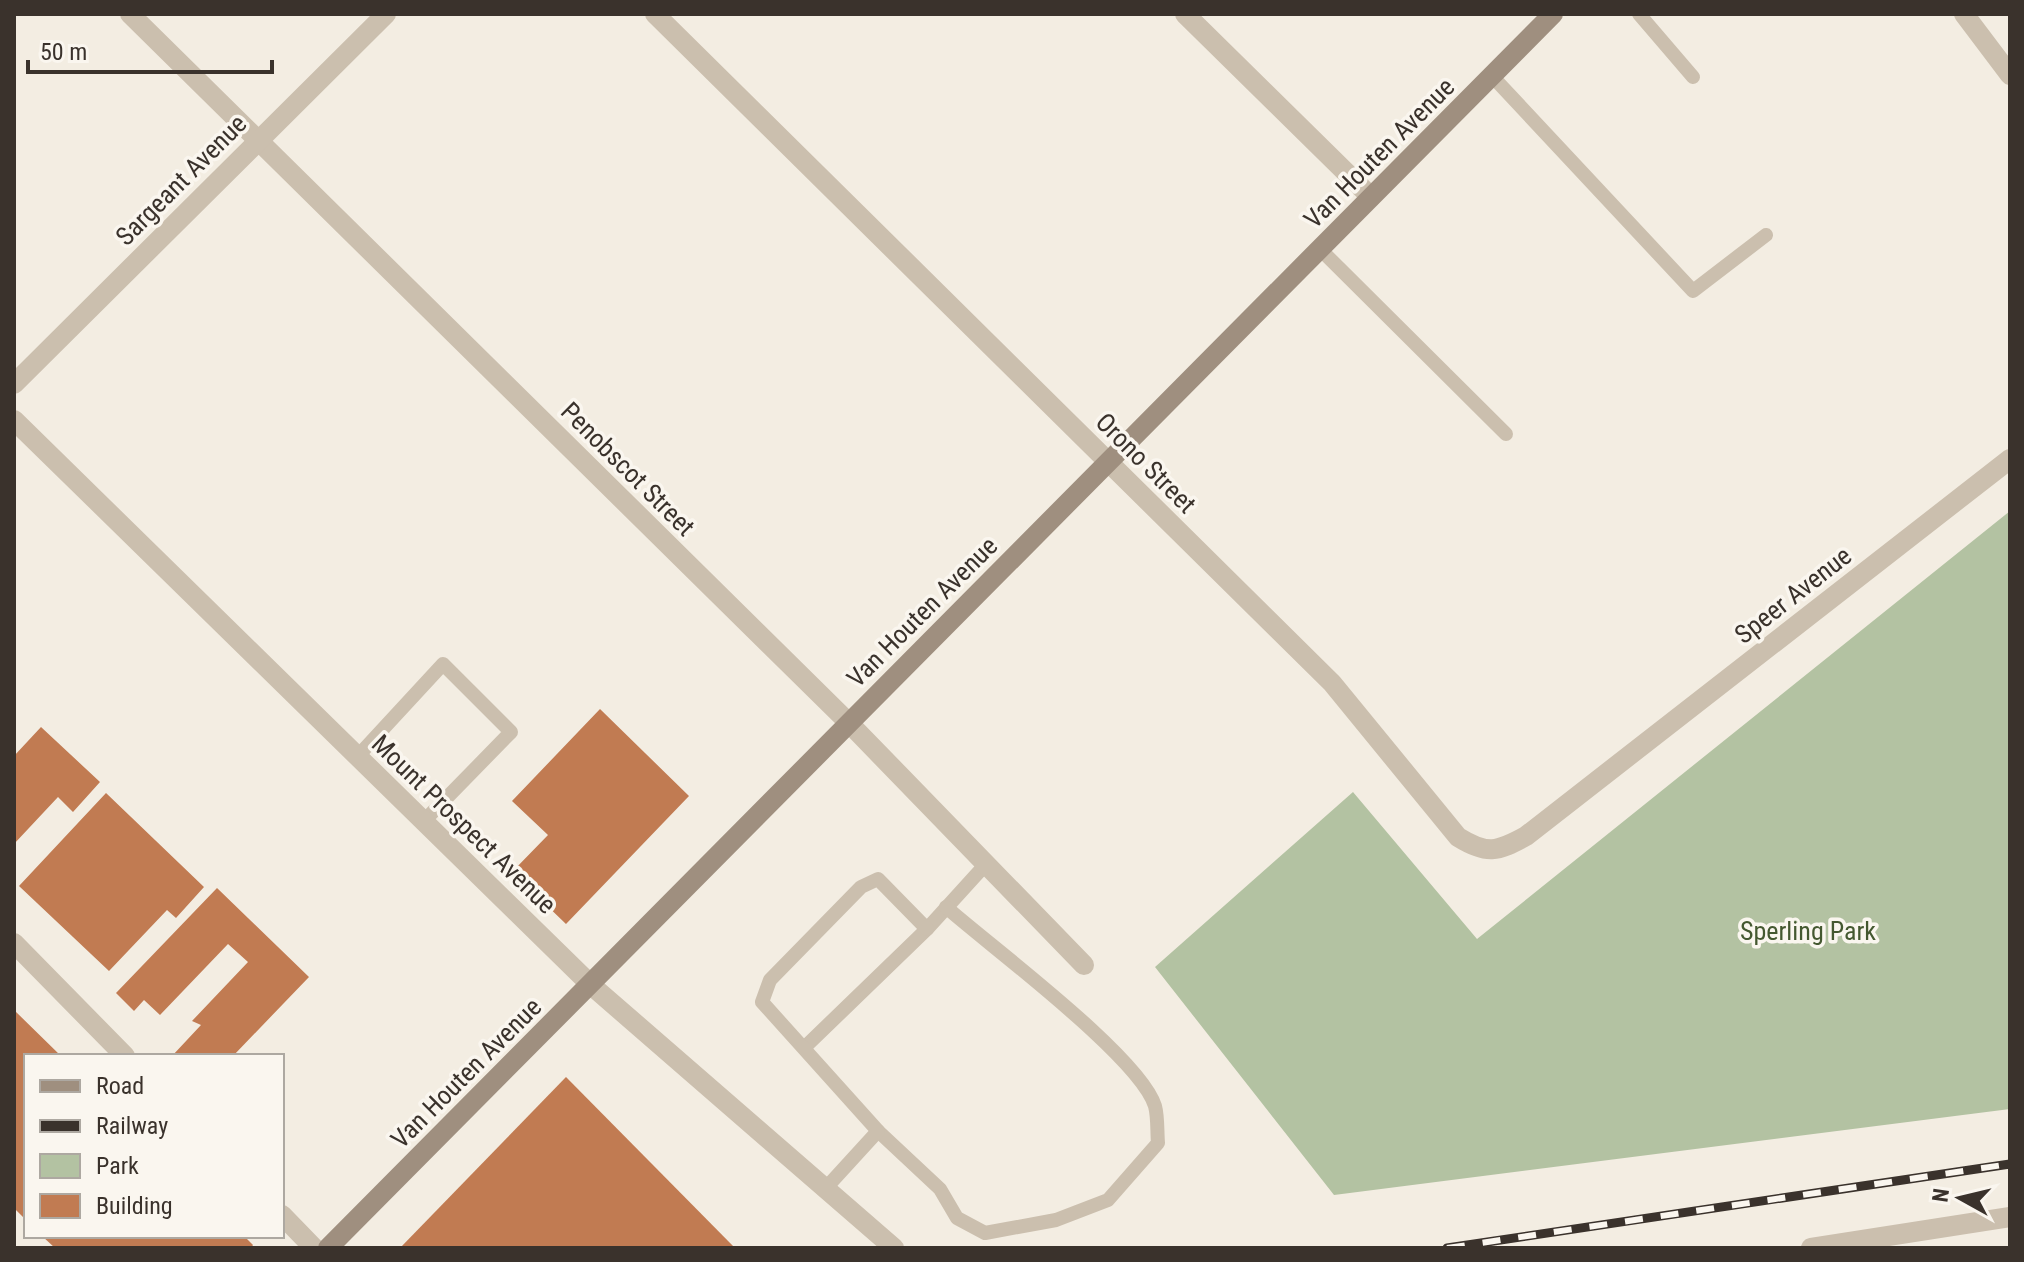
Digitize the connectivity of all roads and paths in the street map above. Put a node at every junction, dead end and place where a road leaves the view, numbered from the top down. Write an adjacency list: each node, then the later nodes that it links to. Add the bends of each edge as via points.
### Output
1 (130, 14): 11 (street, Penobscot Street)
2 (386, 14): 11 (street, Sargeant Avenue)
3 (655, 14): 19 (street, Orono Street)
4 (1185, 14): 12 (street)
5 (1553, 14): 9 (main road, Van Houten Avenue)
6 (1639, 14): 10 (lane)
7 (1964, 14): 8 (street)
8 (2010, 75)
9 (1492, 76): 12 (main road, Van Houten Avenue); 13 (lane, via 1693,291)
10 (1693, 77)
11 (258, 140): 15 (street, Sargeant Avenue); 20 (street, Penobscot Street)
12 (1371, 197): 14 (main road, Van Houten Avenue)
13 (1766, 235)
14 (1320, 249): 17 (lane); 19 (main road, Van Houten Avenue)
15 (14, 384)
16 (14, 420): 21 (street, Mount Prospect Avenue)
17 (1506, 434)
18 (2010, 459): 22 (street, Speer Avenue)
19 (1108, 462): 20 (main road, Van Houten Avenue); 22 (street, Orono Street, via 1332,683 1458,837 1500,851)
20 (849, 723): 24 (street, Penobscot Street); 29 (main road, Van Houten Avenue)
21 (358, 756): 23 (street, Mount Prospect Avenue); 23 (lane, via 443,664 511,732)
22 (1608, 772)
23 (424, 821): 29 (street, Mount Prospect Avenue)
24 (986, 864): 25 (lane); 28 (street, Penobscot Street)
25 (946, 907): 26 (lane); 32 (lane, via 1041,985 1136,1076 1155,1106 1158,1143 1108,1200 1056,1220 985,1233 957,1218 940,1189)
26 (927, 929): 30 (lane); 30 (lane, via 878,879 861,887 770,980 762,1002)
27 (14, 943): 31 (street)
28 (1084, 965)
29 (591, 985): 33 (street, Mount Prospect Avenue); 38 (main road, Van Houten Avenue)
30 (805, 1047): 32 (lane)
31 (123, 1054)
32 (878, 1131): 33 (lane)
33 (825, 1189): 39 (street, Mount Prospect Avenue)
34 (284, 1217): 37 (street)
35 (2010, 1217): 36 (street)
36 (1845, 1246): 40 (street)
37 (314, 1248)
38 (328, 1248)
39 (894, 1248)
40 (1811, 1248)

